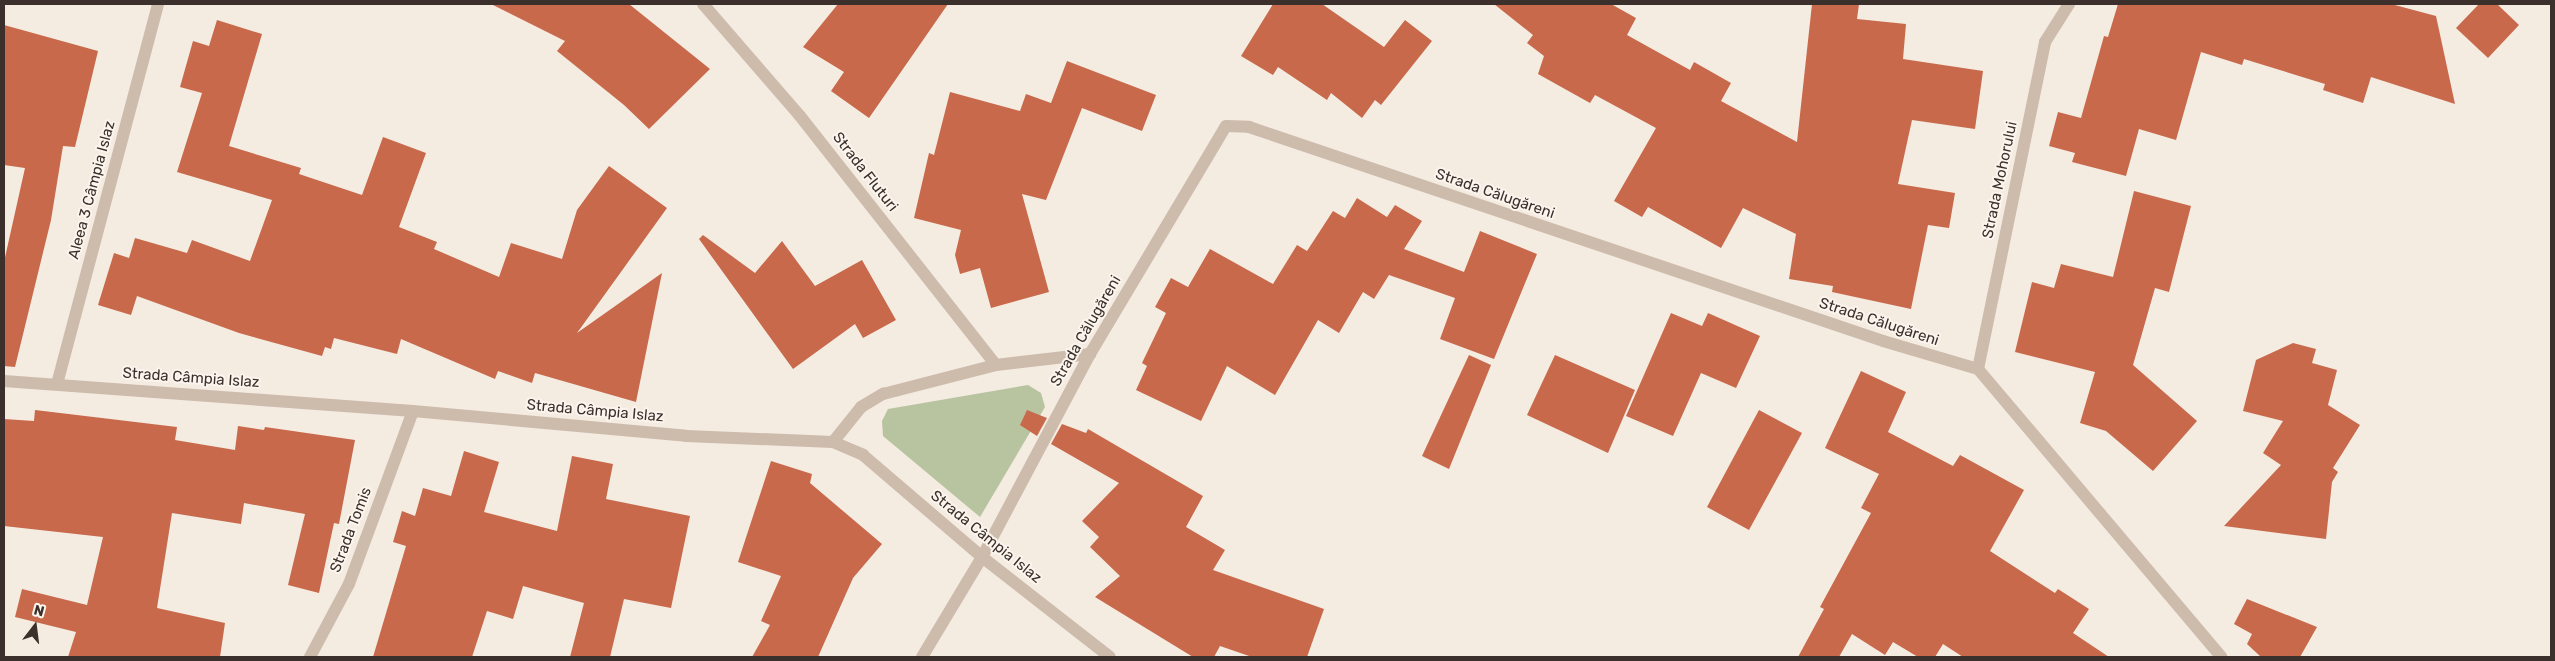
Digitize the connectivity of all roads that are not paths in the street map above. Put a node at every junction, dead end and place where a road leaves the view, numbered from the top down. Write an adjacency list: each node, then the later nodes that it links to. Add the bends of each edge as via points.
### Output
1 (158, 4): 8 (street, Aleea 3 Câmpia Islaz)
2 (703, 4): 5 (street, Strada Fluturi, via 800,116)
3 (2069, 4): 6 (street, Strada Mohorului, via 2045,42)
4 (1090, 354): 5 (street); 6 (street, Strada Călugăreni, via 1226,126 1249,127 1873,338); 11 (street, Strada Călugăreni)
5 (996, 365): 10 (street, via 883,394 862,407)
6 (1978, 370): 15 (street)
7 (4, 381): 8 (street, Strada Câmpia Islaz)
8 (57, 384): 9 (street, Strada Câmpia Islaz)
9 (413, 411): 10 (street, Strada Câmpia Islaz, via 686,436); 12 (street, Strada Tomis, via 348,584)
10 (833, 442): 11 (street, Strada Câmpia Islaz, via 863,455)
11 (982, 557): 13 (street, Strada Călugăreni); 14 (street, Strada Câmpia Islaz)
12 (310, 657)
13 (922, 657)
14 (1110, 657)
15 (2221, 657)

